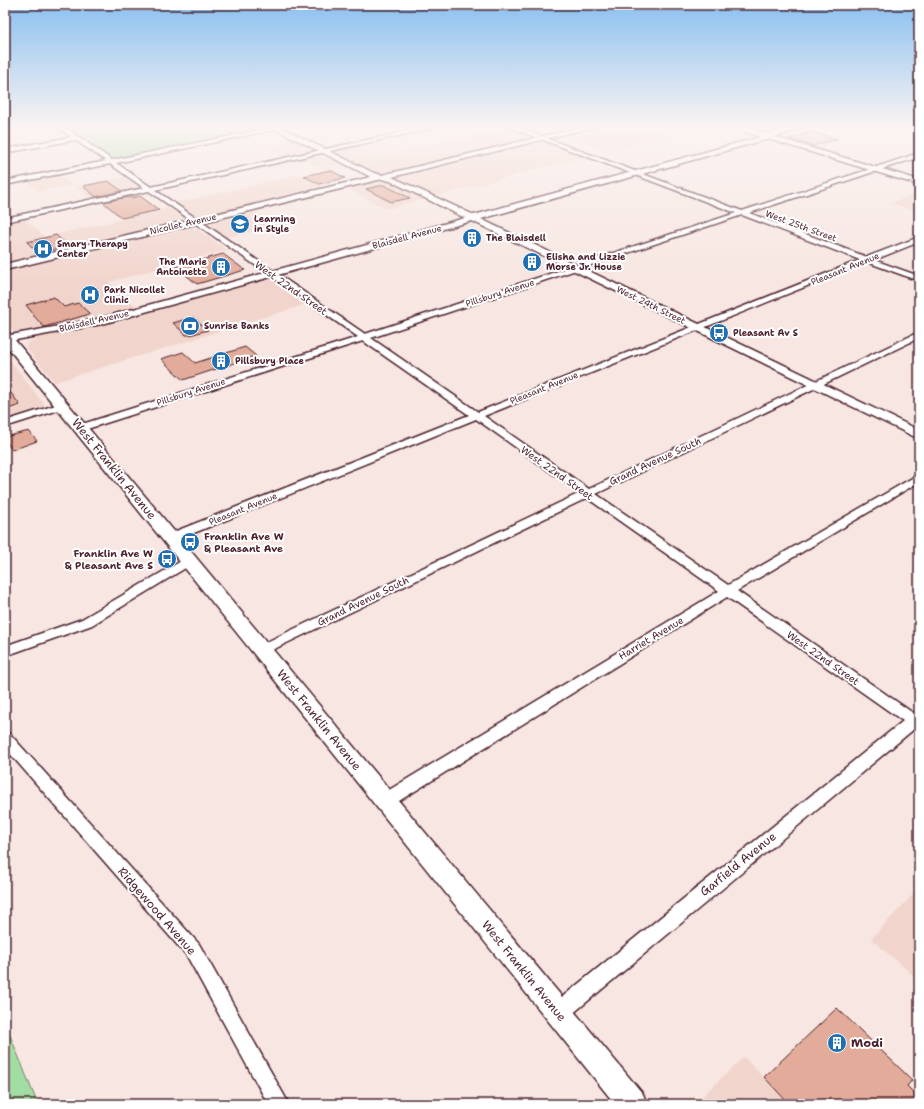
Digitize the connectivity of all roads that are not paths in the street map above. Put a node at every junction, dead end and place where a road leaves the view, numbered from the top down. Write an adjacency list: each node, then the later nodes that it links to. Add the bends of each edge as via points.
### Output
1 (31, 178): 10 (street)
2 (133, 178): 12 (street, West 22nd Street)
3 (202, 178): 12 (street)
4 (379, 178): 16 (street, Nicollet Avenue)
5 (386, 178): 14 (street, West 24th Street)
6 (622, 178): 14 (street, Blaisdell Avenue)
7 (645, 178): 13 (street, West 25th Street)
8 (848, 178): 13 (street, Pillsbury Avenue)
9 (903, 178): 11 (street)
10 (5, 183)
11 (919, 183)
12 (149, 189): 15 (street); 16 (street, West 22nd Street)
13 (741, 213): 18 (street, West 25th Street); 20 (street, Pillsbury Avenue)
14 (474, 219): 20 (street, West 24th Street); 21 (street, Blaisdell Avenue)
15 (5, 220)
16 (196, 221): 19 (street, Nicollet Avenue); 21 (street, West 22nd Street)
17 (919, 239): 18 (street, Pleasant Avenue)
18 (868, 260): 22 (street, West 25th Street); 23 (street, Pleasant Avenue)
19 (5, 267)
20 (575, 268): 23 (street, West 24th Street); 26 (street, Pillsbury Avenue)
21 (271, 274): 25 (street, Blaisdell Avenue, via 98,322); 26 (street, West 22nd Street)
22 (919, 279)
23 (698, 328): 27 (street, West 24th Street); 29 (street, Pleasant Avenue)
24 (919, 335): 27 (street, Grand Avenue South)
25 (6, 338): 28 (main road, West Franklin Avenue)
26 (363, 338): 29 (street, West 22nd Street); 31 (street, Pillsbury Avenue)
27 (816, 385): 32 (street, West 24th Street); 34 (street, Grand Avenue South)
28 (62, 406): 30 (street); 31 (main road, West Franklin Avenue)
29 (476, 415): 34 (street, West 22nd Street); 35 (street, Pleasant Avenue)
30 (5, 424)
31 (80, 428): 35 (main road, West Franklin Avenue)
32 (919, 435)
33 (919, 477): 37 (street, Harriet Avenue)
34 (586, 494): 37 (street, West 22nd Street); 38 (street, Grand Avenue South)
35 (170, 538): 36 (main road, West Franklin Avenue)
36 (188, 561): 38 (main road, West Franklin Avenue); 39 (street, via 87,622)
37 (727, 591): 40 (street, West 22nd Street); 42 (street, Harriet Avenue)
38 (261, 650): 42 (main road, West Franklin Avenue)
39 (5, 651)
40 (917, 721): 43 (street, Garfield Avenue)
41 (5, 738): 44 (street, Ridgewood Avenue, via 193,950)
42 (385, 801): 43 (main road, West Franklin Avenue)
43 (558, 1012): 45 (main road, West Franklin Avenue)
44 (279, 1104)
45 (633, 1104)

